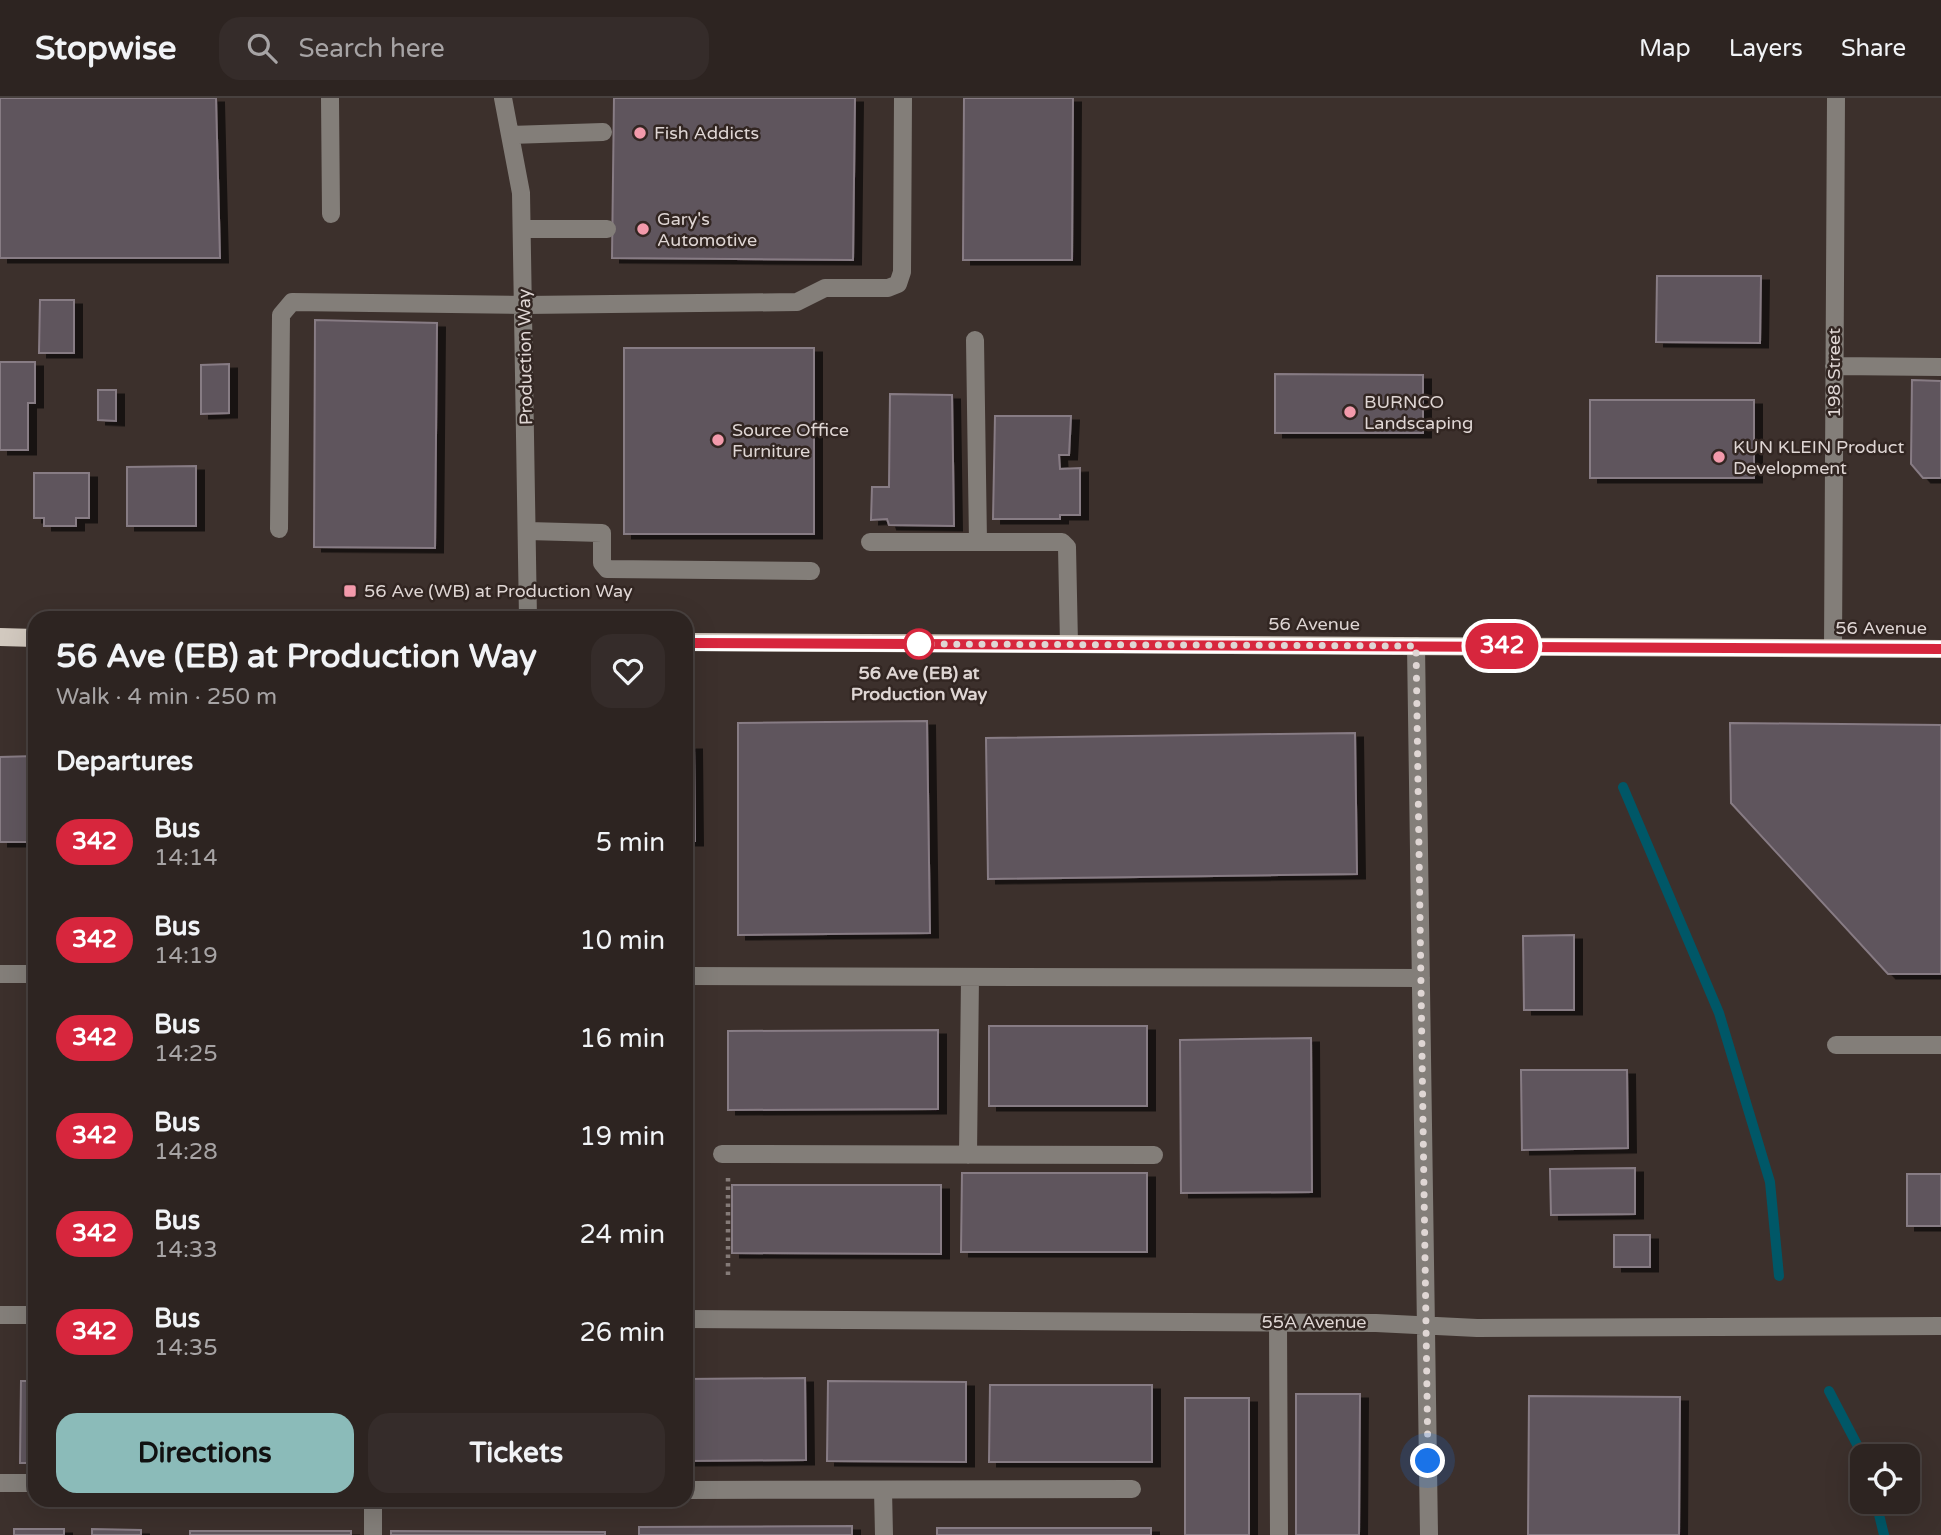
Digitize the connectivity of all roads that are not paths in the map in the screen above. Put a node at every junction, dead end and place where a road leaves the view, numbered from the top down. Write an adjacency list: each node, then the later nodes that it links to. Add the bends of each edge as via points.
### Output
1 (330, 98): 7 (street)
2 (503, 98): 6 (street, Production Way)
3 (903, 98): 10 (street, via 902,272 898,284 825,288 797,302)
4 (1836, 98): 12 (street, 198 Street)
5 (603, 132): 6 (street)
6 (510, 135): 8 (street, Production Way, via 521,193)
7 (331, 214)
8 (522, 229): 9 (street); 10 (street, Production Way)
9 (607, 229)
10 (525, 305): 14 (street, via 302,300 286,306 281,315); 15 (street, Production Way)
11 (975, 340): 17 (street)
12 (1835, 366): 13 (street); 25 (street, 198 Street)
13 (1941, 367)
14 (279, 529)
15 (528, 531): 18 (street, via 602,533 602,563 607,569); 19 (street, Production Way)
16 (870, 542): 17 (street)
17 (978, 542): 23 (street, via 1065,544)
18 (811, 571)
19 (528, 611)
20 (0, 637): 21 (main road)
21 (28, 638)
22 (693, 642): 23 (main road, 56 Avenue)
23 (1069, 644): 24 (main road, 56 Avenue)
24 (1416, 646): 25 (main road, 56 Avenue); 31 (street)
25 (1833, 648): 26 (main road, 56 Avenue)
26 (1941, 649)
27 (0, 974): 28 (street)
28 (28, 974)
29 (693, 976): 30 (street)
30 (970, 976): 31 (street); 35 (street)
31 (1421, 978): 41 (street)
32 (1836, 1045): 33 (street)
33 (1941, 1045)
34 (725, 1154): 35 (street)
35 (968, 1155): 36 (street)
36 (1154, 1156)
37 (0, 1315): 38 (street)
38 (28, 1315)
39 (693, 1318): 40 (street, 55A Avenue)
40 (1278, 1322): 41 (street, 55A Avenue); 51 (street)
41 (1426, 1323): 42 (street, 55A Avenue, via 1477,1328); 52 (street)
42 (1941, 1326)
43 (0, 1483): 44 (street)
44 (28, 1483)
45 (1132, 1489): 47 (street)
46 (693, 1490): 47 (street)
47 (883, 1490): 50 (street)
48 (373, 1507): 49 (street)
49 (373, 1535)
50 (884, 1535)
51 (1279, 1535)
52 (1429, 1535)

